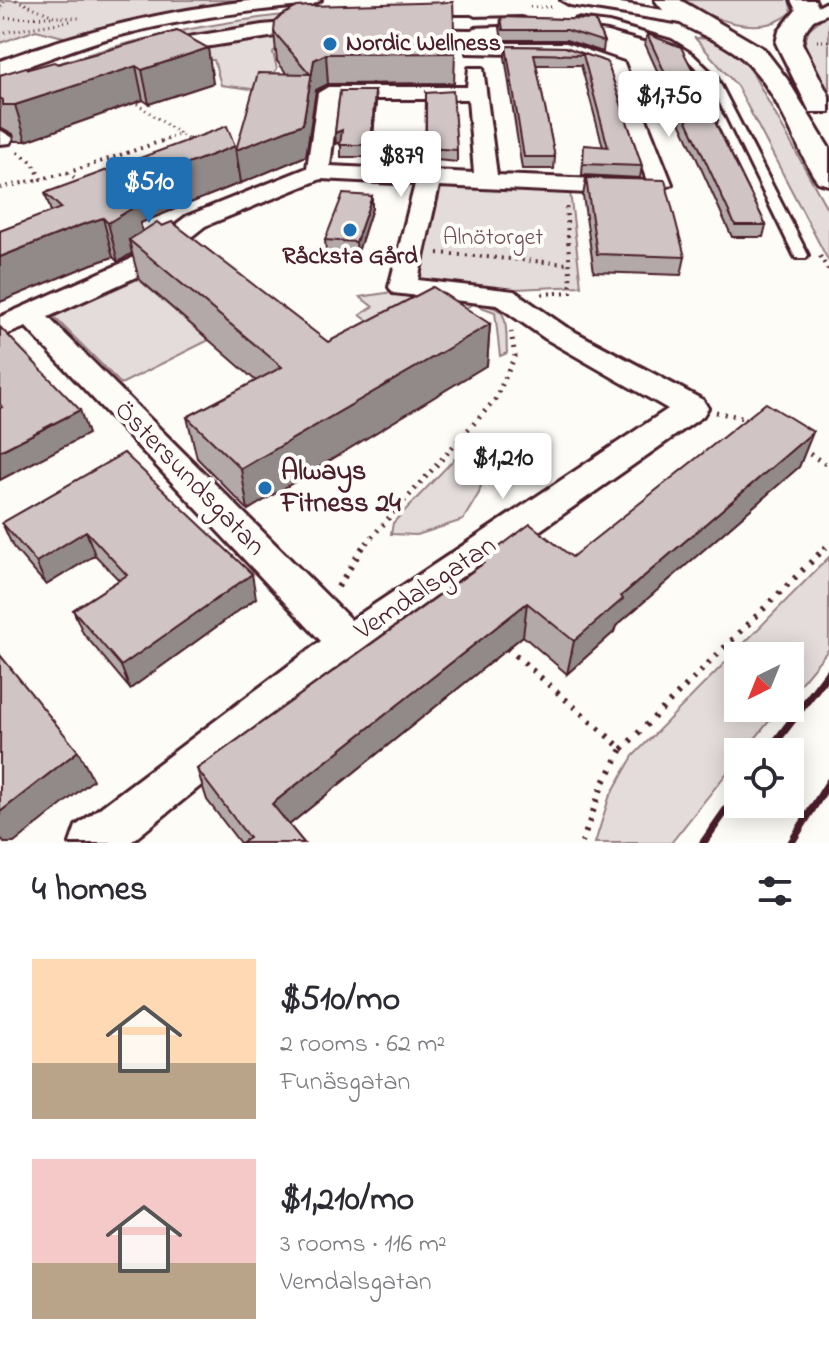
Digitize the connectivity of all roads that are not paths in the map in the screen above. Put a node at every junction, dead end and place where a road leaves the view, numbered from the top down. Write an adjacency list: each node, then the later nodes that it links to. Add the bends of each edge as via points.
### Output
1 (312, 0): 15 (street, via 149,24)
2 (467, 0): 10 (street)
3 (570, 0): 11 (street)
4 (667, 0): 11 (main road, via 674,10)
5 (829, 6): 6 (street)
6 (801, 14): 11 (main road, via 758,30); 17 (main road, via 789,39 791,53)
7 (535, 21): 10 (lane)
8 (565, 21): 22 (lane, via 653,38 700,66 713,80)
9 (391, 22): 10 (street)
10 (471, 22): 13 (street)
11 (700, 22): 19 (main road, via 758,58)
12 (337, 23): 14 (street, via 262,30)
13 (474, 49): 16 (street); 21 (street, via 566,49 617,67 660,184 651,189)
14 (128, 57)
15 (0, 68)
16 (478, 93): 18 (street, via 328,93); 21 (street)
17 (829, 121)
18 (318, 172): 20 (street); 23 (street, via 196,221 138,266)
19 (829, 175)
20 (429, 177): 21 (street); 24 (street, Vemdalsgatan, via 403,287 504,297 556,333 692,408)
21 (486, 180)
22 (801, 255)
23 (15, 322): 24 (street, Östersundsgatan)
24 (348, 643): 25 (street, Vemdalsgatan)
25 (93, 843)

